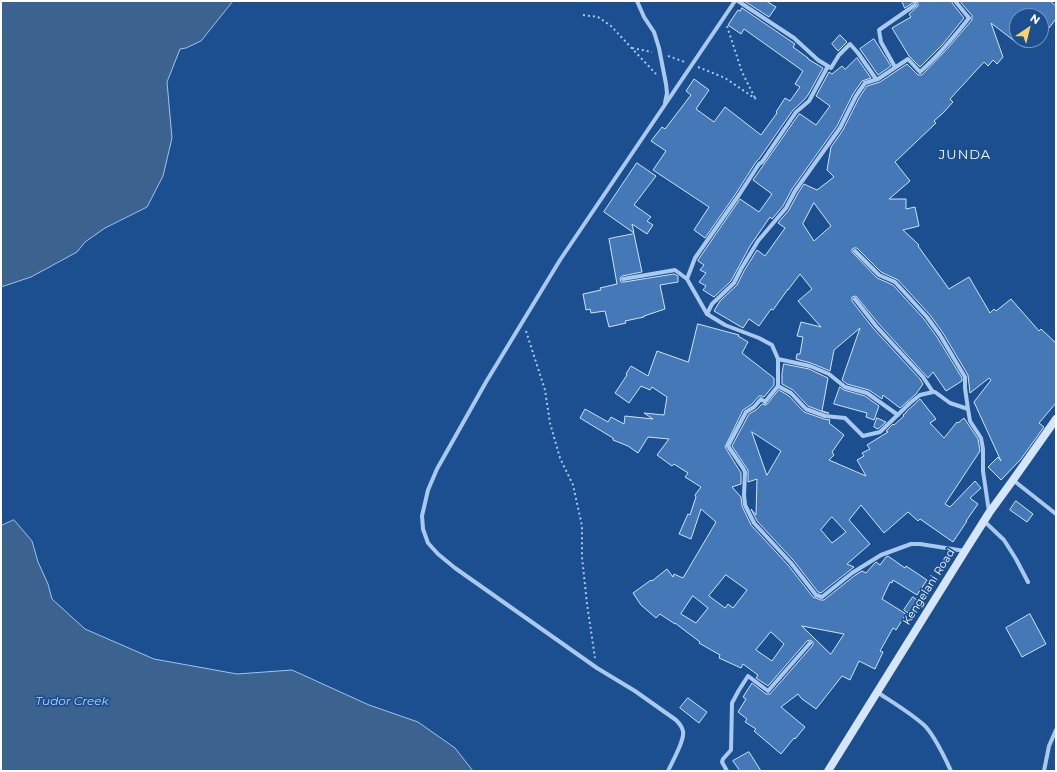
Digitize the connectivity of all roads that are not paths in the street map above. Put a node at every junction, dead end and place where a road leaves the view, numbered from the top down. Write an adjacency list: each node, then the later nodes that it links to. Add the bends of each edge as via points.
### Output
1 (637, 1): 9 (street, via 654,32 659,48 667,93)
2 (735, 1): 9 (street)
3 (738, 1): 6 (street, via 794,38)
4 (955, 1): 7 (street, via 969,18 951,41 920,72 908,58)
5 (915, 5): 7 (street, via 880,30 881,42)
6 (828, 66): 8 (street, via 831,68 850,44); 12 (street, via 809,101 796,112 762,162 758,164 695,258)
7 (895, 67): 8 (street)
8 (876, 80): 14 (street, via 865,83 840,128 795,191 786,208 758,241 734,282 712,304)
9 (665, 105): 30 (street, via 576,236 486,382 436,469 422,516 428,543 455,568 676,720 681,726 683,738)
10 (855, 251): 18 (street, via 879,275 895,282 940,335 966,377)
11 (623, 279): 12 (street, via 675,270)
12 (687, 280): 14 (street)
13 (855, 299): 17 (street)
14 (707, 314): 15 (street, via 725,325 772,345)
15 (778, 359): 16 (street); 19 (street, via 810,366 829,374 844,386 867,393)
16 (778, 386): 19 (street, via 791,393 806,409 826,416 845,418 863,436 880,432); 25 (street, via 765,402 761,398 746,412 728,446 745,472 745,505 754,523 816,595 822,597 881,554 911,544)
17 (933, 392): 18 (street, via 950,403); 19 (street, via 920,395)
18 (968, 409): 22 (street, via 970,420 981,438)
19 (898, 415)
20 (1056, 419): 21 (main road, Kengelani Road)
21 (1013, 480): 22 (main road, Kengelani Road); 23 (street)
22 (989, 513): 24 (main road, Kengelani Road)
23 (1056, 514)
24 (984, 521): 25 (main road, Kengelani Road); 26 (street, via 1004,540)
25 (965, 551): 28 (main road, Kengelani Road)
26 (1028, 582)
27 (810, 643): 31 (street, via 768,691 748,676 732,703 731,750 722,762)
28 (877, 692): 32 (main road, Kengelani Road); 33 (street, via 926,728 941,749)
29 (1056, 730): 34 (street, via 1049,746)
30 (668, 771)
31 (727, 771)
32 (828, 771)
33 (951, 771)
34 (1044, 771)

